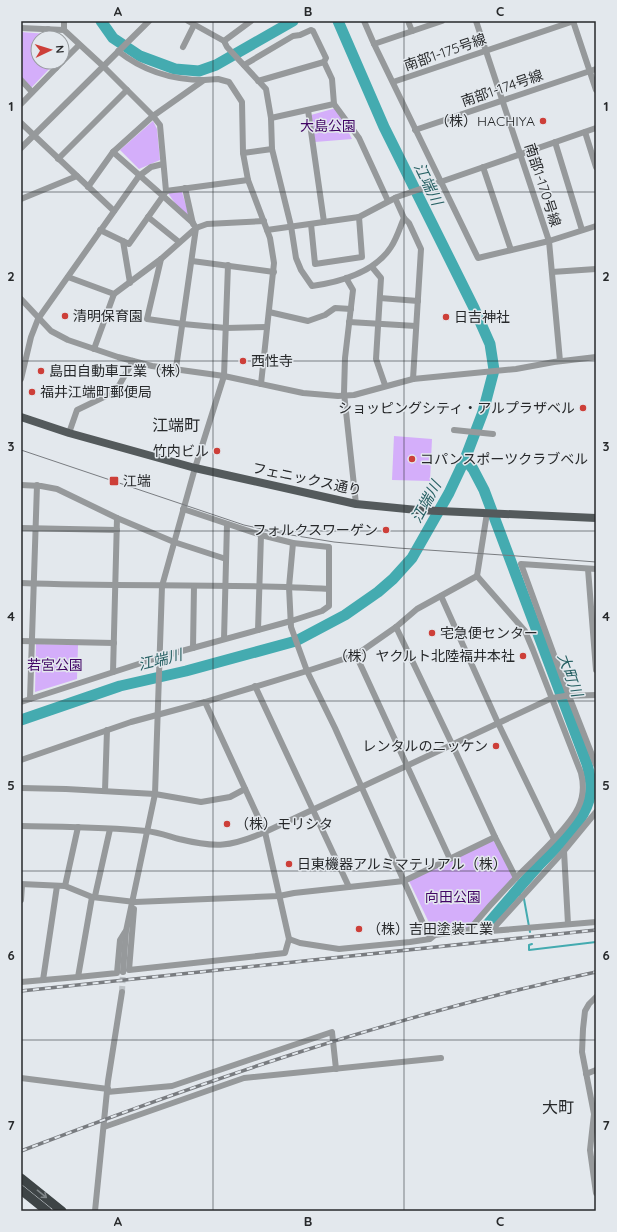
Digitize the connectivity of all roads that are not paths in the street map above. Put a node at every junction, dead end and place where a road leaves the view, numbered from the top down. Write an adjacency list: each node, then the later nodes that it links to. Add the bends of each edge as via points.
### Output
1 (33, 21): 13 (street)
2 (64, 21): 15 (street)
3 (149, 21): 22 (street)
4 (188, 21): 11 (street)
5 (364, 21): 19 (street)
6 (408, 21): 16 (street)
7 (442, 21): 16 (street)
8 (476, 21): 23 (street, 南部1-170号線)
9 (573, 21): 23 (street, 南部1-175号線); 29 (street)
10 (247, 22): 18 (street)
11 (194, 25): 18 (street); 21 (street)
12 (21, 28): 13 (street)
13 (32, 28): 14 (street)
14 (48, 29): 15 (street)
15 (64, 30)
16 (412, 31): 19 (street)
17 (70, 36): 20 (street)
18 (226, 44): 26 (street)
19 (374, 44): 33 (street)
20 (79, 45): 24 (street); 27 (street)
21 (182, 47)
22 (120, 50): 27 (street); 31 (street, via 128,58 154,72 174,78)
23 (486, 50): 33 (street, 南部1-175号線); 37 (street, 南部1-170号線)
24 (70, 54)
25 (324, 62): 26 (street, via 326,58 311,30 292,36); 32 (street); 39 (street, via 332,79)
26 (242, 63): 32 (street)
27 (103, 66): 34 (street); 47 (street)
28 (54, 70): 36 (street)
29 (593, 70): 35 (street); 37 (street, 南部1-174号線)
30 (21, 80): 36 (street)
31 (204, 80): 41 (street); 52 (street, via 218,79 229,82 242,102)
32 (258, 81): 42 (street, via 266,89)
33 (393, 82): 45 (street)
34 (127, 90): 41 (street); 54 (street)
35 (596, 90)
36 (32, 92): 38 (street)
37 (502, 100): 45 (street, 南部1-174号線); 53 (street, 南部1-170号線)
38 (21, 104)
39 (334, 104): 40 (street); 67 (street, via 360,138)
40 (308, 110): 42 (street); 73 (street)
41 (153, 116): 51 (street); 55 (street, via 160,124)
42 (271, 118): 50 (street)
43 (21, 123): 47 (street)
44 (596, 128): 46 (street)
45 (415, 130): 61 (street)
46 (585, 132): 48 (street); 57 (street)
47 (34, 136): 49 (street); 54 (street)
48 (555, 142): 53 (street); 80 (street)
49 (21, 148)
50 (272, 149): 52 (street); 76 (street)
51 (113, 152): 59 (street); 62 (street)
52 (243, 153): 60 (street)
53 (520, 154): 56 (street); 82 (street, 南部1-170号線)
54 (58, 159): 58 (street)
55 (163, 164): 59 (street, via 152,167); 64 (street)
56 (483, 167): 61 (street); 84 (street)
57 (596, 167)
58 (77, 176): 62 (street); 66 (street)
59 (138, 176): 64 (street); 68 (street)
60 (248, 180): 63 (street); 72 (street)
61 (438, 182): 65 (street); 84 (street, via 478,258)
62 (88, 186): 68 (street)
63 (185, 188): 64 (street); 75 (street)
64 (164, 193): 69 (street); 75 (street)
65 (395, 198): 67 (street); 71 (street)
66 (21, 199)
67 (388, 200): 70 (street)
68 (114, 211): 78 (street)
69 (148, 217): 81 (street, via 129,244); 83 (street)
70 (360, 217): 73 (street); 74 (street, via 362,257 315,264)
71 (404, 218): 88 (street, via 391,247); 98 (street, via 421,249)
72 (264, 221): 75 (street); 79 (street)
73 (324, 222): 74 (street)
74 (311, 224): 76 (street)
75 (195, 226): 83 (street); 86 (street)
76 (291, 226): 79 (street); 93 (street, via 296,258 312,286)
77 (596, 226): 80 (street)
78 (100, 230): 81 (street); 92 (street)
79 (267, 230): 90 (street)
80 (582, 230): 82 (street)
81 (124, 241): 94 (street)
82 (549, 241): 84 (street); 91 (street, 南部1-170号線)
83 (179, 242): 85 (street)
84 (511, 250)
85 (161, 259): 94 (street); 103 (street, via 148,319)
86 (192, 261): 87 (street); 103 (street)
87 (228, 265): 90 (street); 107 (street)
88 (372, 267): 93 (street); 96 (street, via 381,278)
89 (596, 268): 91 (street)
90 (274, 272): 100 (street)
91 (552, 272): 111 (street, 南部1-170号線)
92 (68, 277): 95 (street); 101 (street)
93 (346, 278): 99 (street, via 353,290)
94 (130, 283): 95 (street)
95 (114, 294): 108 (street)
96 (380, 298): 98 (street); 104 (street)
97 (21, 299): 101 (street)
98 (418, 301): 105 (street)
99 (351, 309): 100 (street, via 335,308 308,321); 102 (street)
100 (270, 312): 106 (street)
101 (38, 319): 108 (street, via 51,331); 114 (street)
102 (349, 322): 104 (street); 118 (street, via 345,358)
103 (183, 324): 107 (street); 112 (street)
104 (378, 324): 105 (street); 117 (street, via 376,359)
105 (416, 326): 115 (street)
106 (267, 327): 107 (street); 116 (street)
107 (226, 328): 113 (street)
108 (94, 349): 110 (street)
109 (596, 357): 111 (street)
110 (133, 361): 112 (street); 121 (street, via 117,389 77,410)
111 (560, 361): 115 (street, via 513,369)
112 (176, 368): 113 (street)
113 (224, 376): 116 (street); 123 (street)
114 (21, 379)
115 (413, 379): 117 (street)
116 (261, 384): 118 (street, via 303,393)
117 (385, 386): 118 (street)
118 (345, 396): 126 (street)
119 (21, 417): 121 (main road, フェニックス通り)
120 (454, 430): 122 (street)
121 (69, 434): 123 (main road, フェニックス通り)
122 (493, 434)
123 (195, 468): 126 (main road, フェニックス通り); 127 (street)
124 (21, 485): 125 (street)
125 (37, 485): 129 (street, via 57,489); 133 (street)
126 (356, 504): 128 (main road, フェニックス通り)
127 (183, 509): 131 (street); 136 (street)
128 (487, 513): 130 (main road, フェニックス通り); 141 (street)
129 (117, 518): 134 (street); 136 (street)
130 (596, 518)
131 (227, 524): 135 (street); 138 (street)
132 (21, 528): 133 (street)
133 (35, 528): 134 (street); 143 (street)
134 (117, 530): 144 (street)
135 (261, 535): 137 (street); 148 (street)
136 (174, 542): 138 (street); 145 (street)
137 (293, 543): 149 (street); 150 (street, via 329,547)
138 (226, 559): 147 (street)
139 (588, 569): 140 (street); 163 (street); 167 (street, via 521,564)
140 (596, 569)
141 (477, 576): 151 (street); 168 (street, via 525,631)
142 (21, 583): 143 (street)
143 (34, 584): 144 (street); 157 (street)
144 (116, 586): 145 (street); 158 (street)
145 (162, 586): 146 (street); 161 (street)
146 (194, 586): 147 (street); 159 (street)
147 (225, 586): 148 (street); 155 (street)
148 (259, 586): 149 (street); 154 (street)
149 (289, 587): 150 (street); 152 (street)
150 (329, 589): 152 (street, via 329,606)
151 (441, 596): 153 (street, via 417,609); 173 (street)
152 (291, 624): 154 (street); 162 (street)
153 (396, 627): 160 (street); 175 (street)
154 (258, 630): 155 (street)
155 (224, 639): 159 (street)
156 (21, 641): 157 (street)
157 (32, 642): 158 (street); 169 (street)
158 (114, 643): 164 (street)
159 (193, 648): 161 (street)
160 (356, 655): 162 (street); 177 (street)
161 (160, 657): 164 (street); 172 (street)
162 (306, 669): 165 (street); 179 (street)
163 (596, 670)
164 (113, 672): 169 (street)
165 (255, 686): 171 (street); 184 (street)
166 (596, 695): 167 (street)
167 (567, 696): 168 (street); 178 (street)
168 (554, 697): 173 (street); 192 (street, via 584,783 579,808)
169 (30, 699): 170 (street)
170 (21, 702)
171 (205, 702): 172 (street); 181 (street)
172 (159, 715): 174 (street); 183 (street)
173 (498, 722): 175 (street); 192 (street)
174 (107, 730): 176 (street); 182 (street)
175 (452, 744): 177 (street); 191 (street)
176 (21, 760)
177 (407, 765): 179 (street); 194 (street)
178 (596, 765)
179 (360, 787): 184 (street); 196 (street)
180 (21, 788): 182 (street)
181 (245, 789): 183 (street, via 230,797 201,802); 190 (street)
182 (105, 791): 183 (street)
183 (155, 794): 189 (street)
184 (313, 809): 190 (street); 200 (street)
185 (596, 812): 193 (street)
186 (21, 826): 187 (street)
187 (78, 826): 188 (street); 199 (street)
188 (110, 828): 189 (street); 201 (street)
189 (148, 831): 190 (street, via 198,844 213,845 230,844); 204 (street)
190 (265, 832): 202 (street)
191 (495, 837): 194 (street); 195 (street)
192 (554, 839): 195 (street)
193 (564, 851): 206 (street); 206 (street, via 491,931)
194 (450, 859): 196 (street)
195 (516, 878): 208 (street, via 469,930 435,935)
196 (404, 881): 200 (street); 208 (street)
197 (22, 884): 198 (street); 203 (street)
198 (57, 886): 199 (street); 212 (street)
199 (65, 886): 201 (street)
200 (349, 887): 202 (street)
201 (94, 896): 204 (street); 211 (street)
202 (278, 896): 204 (street); 209 (street)
203 (21, 900)
204 (134, 902): 207 (street); 209 (street, via 129,970 285,954)
205 (596, 922): 206 (street)
206 (568, 924)
207 (127, 927): 210 (street); 211 (street, via 120,940 117,973)
208 (430, 939): 209 (street, via 339,948)
209 (289, 940)
210 (123, 972)
211 (78, 976): 212 (street)
212 (43, 980): 213 (street)
213 (21, 982)
214 (122, 992): 221 (street)
215 (596, 997): 219 (street, via 589,1004 584,1017 582,1052)
216 (441, 1058): 217 (street)
217 (336, 1069): 221 (street, via 332,1032 172,1086); 223 (street, via 244,1078)
218 (596, 1070): 219 (street)
219 (586, 1074): 222 (street)
220 (21, 1078): 221 (street)
221 (107, 1091): 223 (street)
222 (595, 1114): 226 (street, via 590,1150)
223 (104, 1127): 229 (street)
224 (21, 1178): 228 (highway, one-way to 228)
225 (21, 1190): 227 (highway)
226 (596, 1193)
227 (47, 1211)
228 (62, 1211)
229 (95, 1211)

